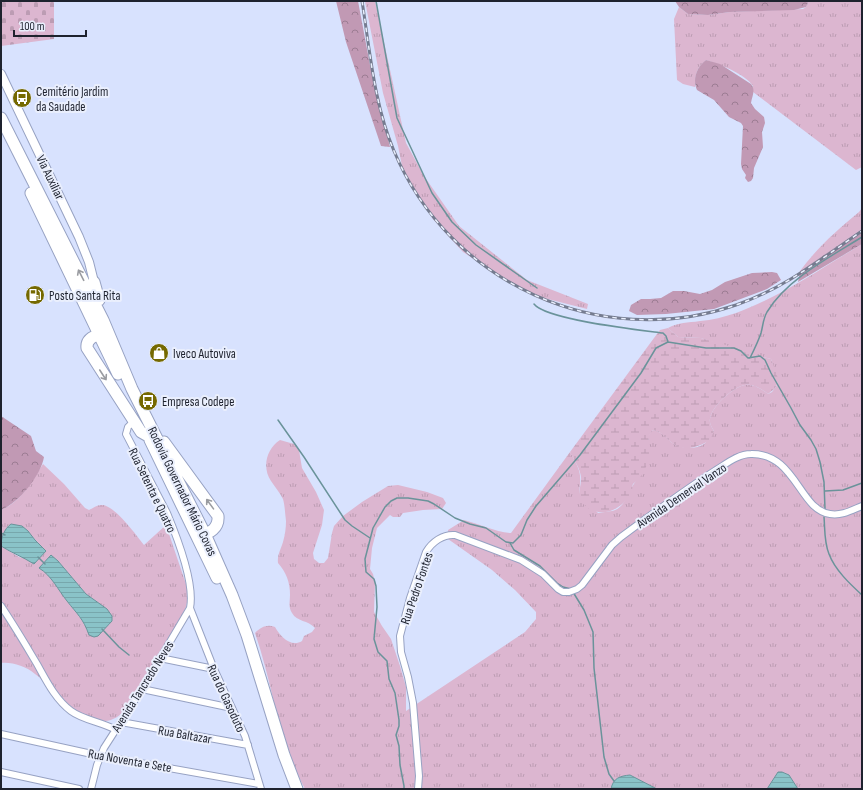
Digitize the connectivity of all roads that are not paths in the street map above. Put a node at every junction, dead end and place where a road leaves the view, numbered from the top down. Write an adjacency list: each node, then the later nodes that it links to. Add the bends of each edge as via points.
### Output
1 (1, 74): 4 (street, Via Auxiliar, via 79,237 90,267)
2 (1, 118): 4 (highway, Rodovia Governador Mário Covas, one-way to 2)
3 (1, 129): 5 (highway, Rodovia Governador Mário Covas)
4 (91, 285): 6 (highway, Rodovia Governador Mário Covas)
5 (99, 334): 6 (highway); 7 (highway, one-way to 7, via 90,339 87,348); 8 (highway, Rodovia Governador Mário Covas)
6 (115, 348): 8 (highway, Rodovia Governador Mário Covas)
7 (134, 421): 8 (highway, via 141,432); 14 (street, Rua Setenta e Quatro, via 126,434 172,525 188,577)
8 (152, 436): 10 (highway, Rodovia Governador Mário Covas); 11 (highway, Rodovia Governador Mário Covas); 11 (highway, one-way to 8, via 216,527 218,521 215,510 168,446)
9 (862, 506): 12 (street, Avenida Demerval Vanzo, via 846,513 829,514 812,504 781,464 770,457 750,454 735,458 686,489 621,537 582,585)
10 (193, 530): 11 (highway); 26 (highway, Rodovia Governador Mário Covas, via 226,597 242,639)
11 (205, 534): 29 (highway, Rodovia Governador Mário Covas, via 247,635)
12 (573, 591): 30 (street, Rua Pedro Fontes, via 564,592 558,589 543,574 521,560 455,535 444,536 429,547 410,598 400,636 401,652 413,703)
13 (1, 606): 20 (street, via 60,700 72,712)
14 (190, 608): 15 (street, Avenida Tancredo Neves); 16 (street, Rua do Gasoduto)
15 (160, 658): 16 (street); 17 (street, Avenida Tancredo Neves)
16 (214, 669): 18 (street, Rua do Gasoduto)
17 (142, 689): 18 (street); 19 (street, Avenida Tancredo Neves)
18 (232, 708): 22 (street, Rua do Gasoduto)
19 (121, 722): 20 (street, Avenida Tancredo Neves); 22 (street, Rua Baltazar)
20 (116, 730): 23 (street, Avenida Tancredo Neves)
21 (1, 734): 23 (street, Rua Noventa e Sete)
22 (248, 745): 25 (street, Rua do Gasoduto)
23 (101, 756): 25 (street, Rua Noventa e Sete); 28 (street, Avenida Tancredo Neves)
24 (1, 772): 27 (street)
25 (260, 786)
26 (290, 786)
27 (79, 789)
28 (91, 789)
29 (297, 789)
30 (418, 789)

